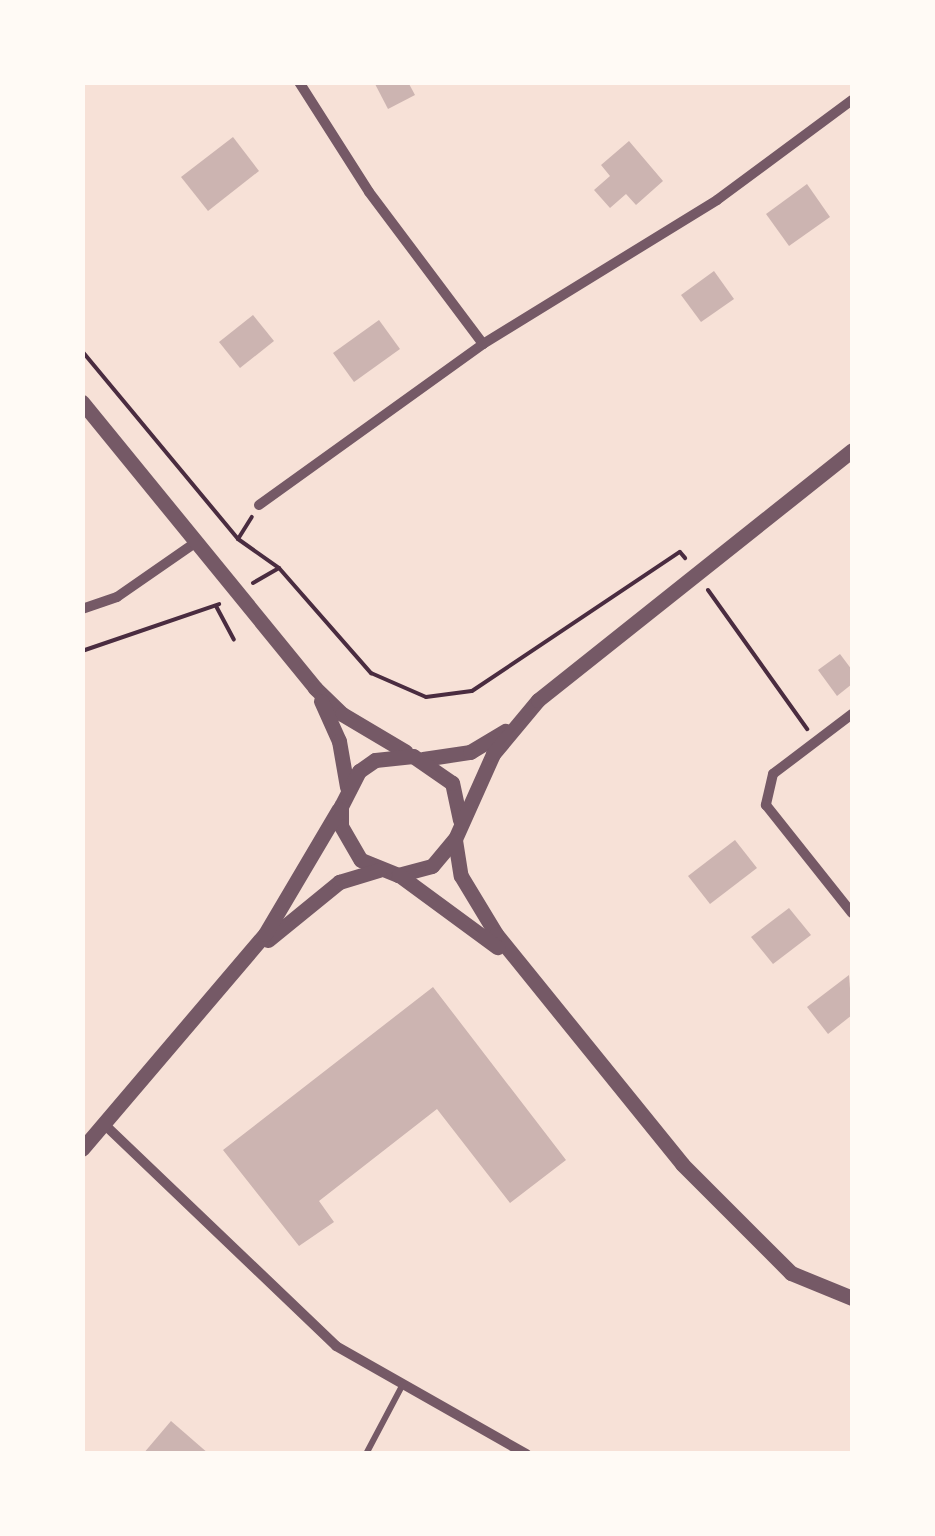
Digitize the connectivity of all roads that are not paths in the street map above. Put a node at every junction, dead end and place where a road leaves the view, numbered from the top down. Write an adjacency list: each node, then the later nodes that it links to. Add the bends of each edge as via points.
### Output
1 (299, 82): 3 (street, via 369,192)
2 (852, 100): 3 (street, via 717,200)
3 (483, 344): 6 (street)
4 (82, 402): 7 (street)
5 (852, 450): 11 (street)
6 (259, 505)
7 (198, 541): 8 (street, via 117,597); 9 (street)
8 (82, 609)
9 (315, 688): 12 (street, via 342,714); 13 (street, via 339,741)
10 (852, 714): 19 (street, via 773,774 766,805)
11 (516, 722): 12 (street, via 470,752); 15 (street)
12 (418, 757): 13 (street, via 375,760); 15 (street, via 452,783)
13 (347, 787): 14 (street)
14 (341, 806): 17 (street, via 349,845); 21 (street, via 286,902)
15 (460, 820): 16 (street)
16 (455, 840): 18 (street, via 432,866); 20 (street, via 471,896)
17 (379, 870): 18 (street); 21 (street, via 339,882 311,900)
18 (398, 874): 20 (street, via 461,915)
19 (852, 912)
20 (523, 969): 24 (street, via 682,1164 791,1273)
21 (233, 974): 22 (street)
22 (105, 1125): 23 (street); 25 (street, via 336,1346)
23 (82, 1149)
24 (852, 1298)
25 (404, 1384): 26 (lane); 27 (street)
26 (366, 1454)
27 (526, 1454)

